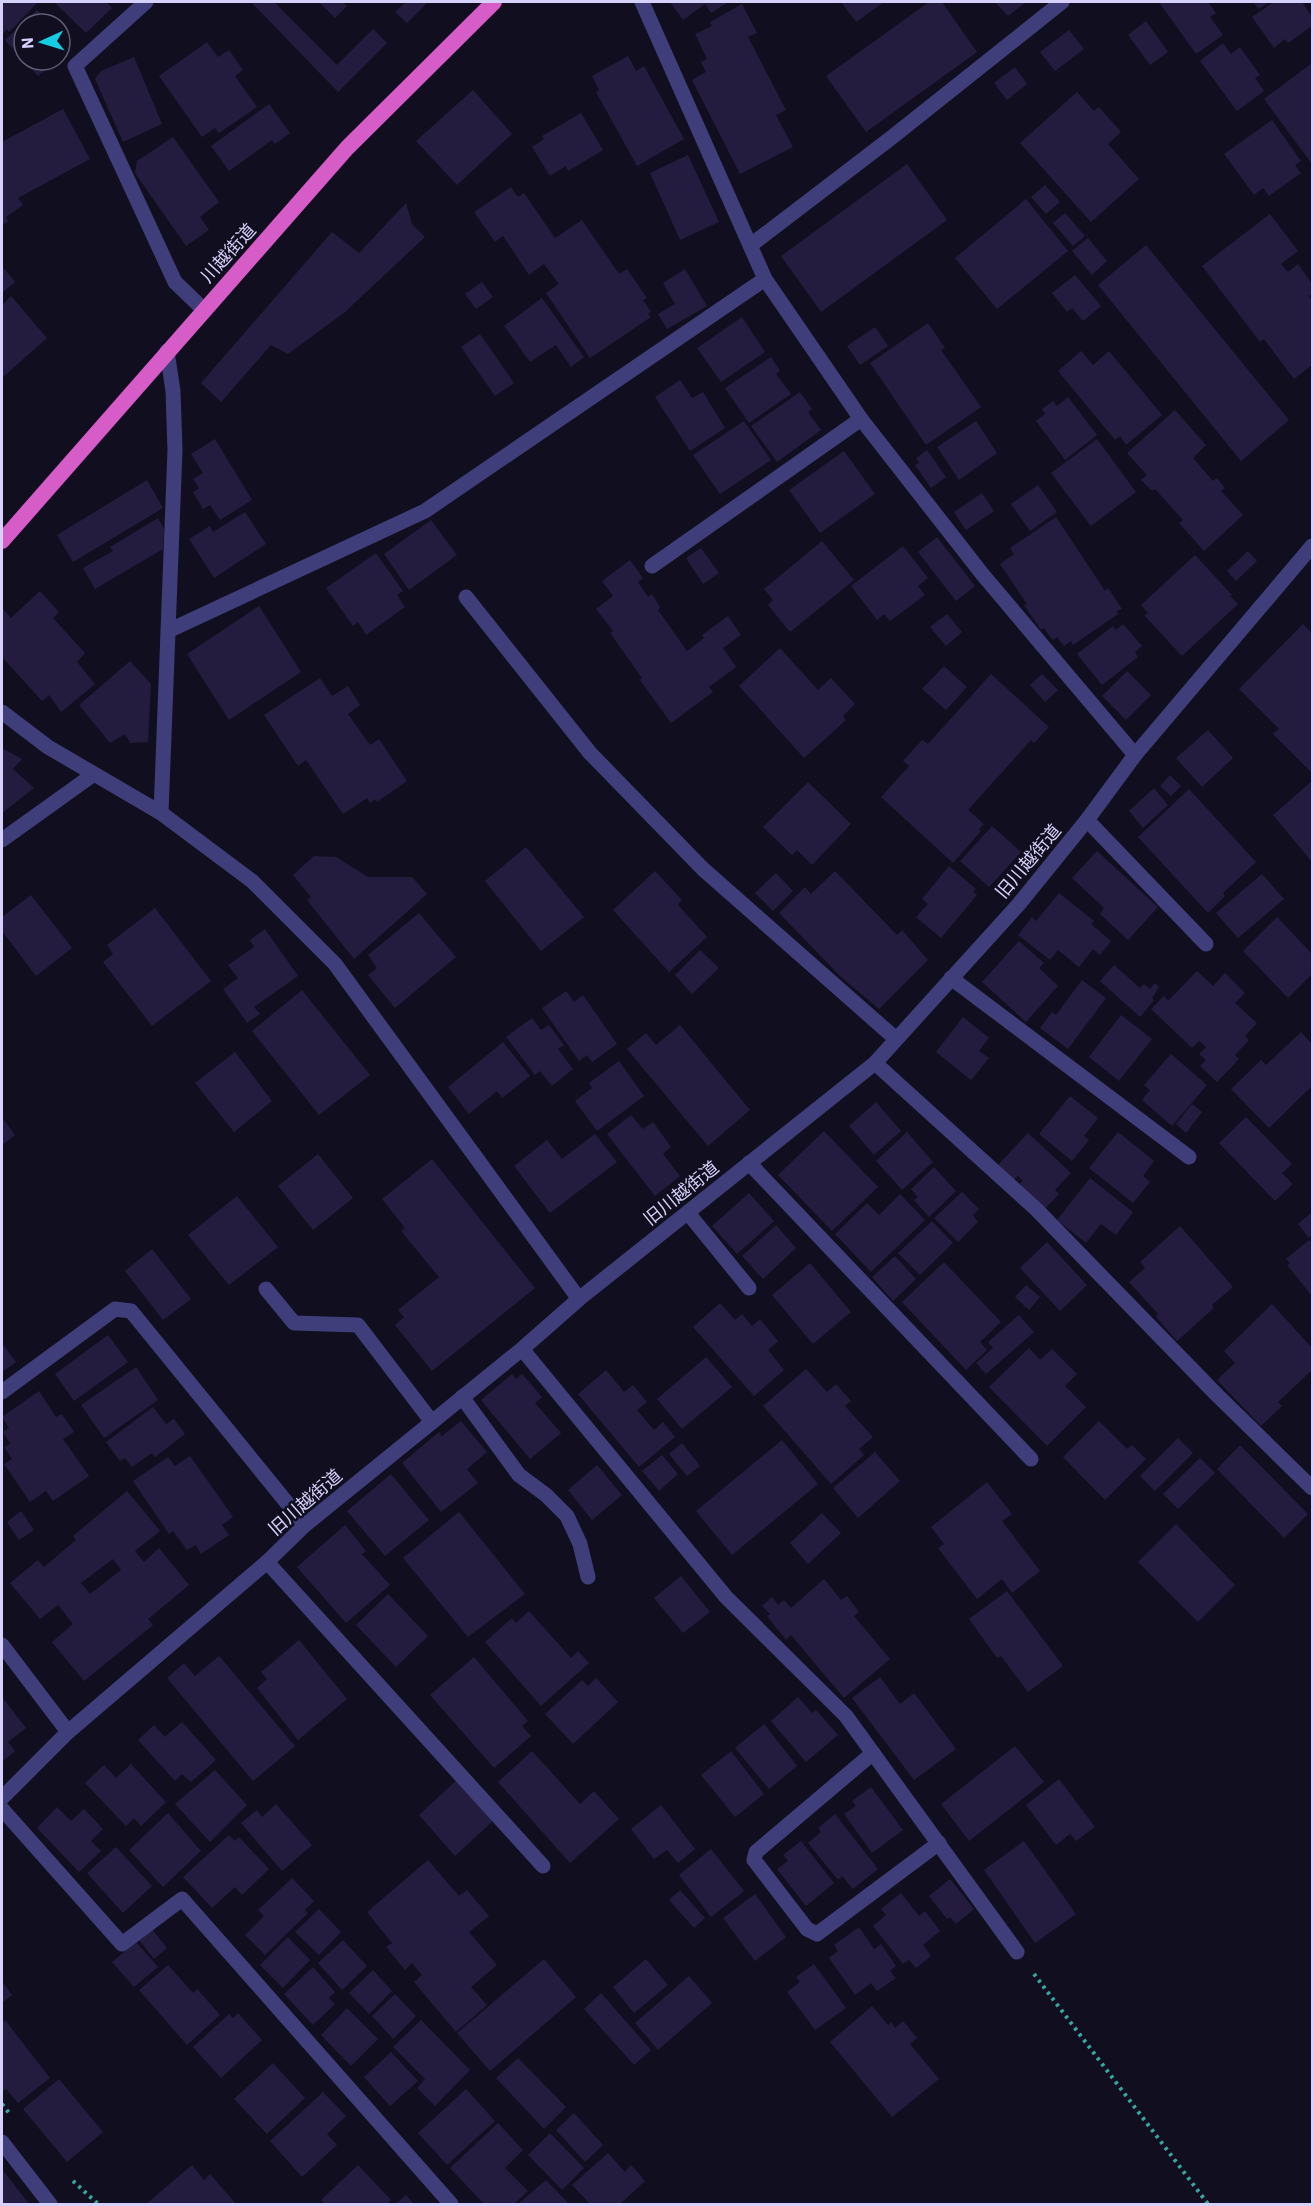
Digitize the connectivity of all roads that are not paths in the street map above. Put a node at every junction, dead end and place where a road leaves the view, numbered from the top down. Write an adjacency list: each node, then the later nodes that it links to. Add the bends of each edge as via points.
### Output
1 (146, 2): 7 (street, via 75,66 175,282)
2 (494, 2): 7 (highway, 川越街道, via 347,148)
3 (642, 2): 5 (street)
4 (1062, 2): 5 (street)
5 (751, 245): 6 (street)
6 (765, 279): 9 (street); 14 (street, via 425,511)
7 (203, 309): 8 (highway, 川越街道)
8 (167, 351): 10 (highway, 川越街道); 14 (street, via 175,450)
9 (861, 419): 12 (street); 16 (street, via 983,574)
10 (2, 541)
11 (1312, 546): 16 (street, 旧川越街道)
12 (652, 566)
13 (466, 597): 23 (street, via 590,753 703,870)
14 (168, 631): 18 (street)
15 (2, 712): 17 (street, via 48,747)
16 (1135, 755): 19 (street, 旧川越街道)
17 (94, 774): 18 (street); 20 (street)
18 (161, 813): 30 (street, via 252,881 335,964)
19 (1087, 820): 21 (street); 22 (street, 旧川越街道, via 1019,904)
20 (2, 840)
21 (1206, 944)
22 (951, 978): 23 (street, 旧川越街道); 25 (street)
23 (896, 1039): 24 (street, 旧川越街道)
24 (875, 1063): 26 (street, 旧川越街道); 36 (street, via 1036,1209)
25 (1190, 1157)
26 (749, 1163): 27 (street, 旧川越街道); 35 (street)
27 (688, 1213): 28 (street); 30 (street, 旧川越街道)
28 (749, 1288)
29 (266, 1289): 34 (street, via 294,1323 358,1325)
30 (579, 1299): 31 (street, 旧川越街道)
31 (522, 1349): 33 (street, 旧川越街道); 42 (street, via 726,1597 846,1716)
32 (2, 1392): 37 (street, via 115,1309 131,1311)
33 (462, 1397): 34 (street, 旧川越街道); 39 (street, via 519,1475 567,1516 580,1544)
34 (432, 1422): 37 (street, 旧川越街道)
35 (1031, 1459)
36 (1312, 1488)
37 (305, 1525): 38 (street, 旧川越街道)
38 (267, 1562): 41 (street, 旧川越街道); 46 (street)
39 (588, 1577)
40 (2, 1645): 41 (street)
41 (68, 1732): 43 (street, 旧川越街道)
42 (873, 1753): 45 (street); 45 (street, via 756,1852 754,1860 807,1929 817,1934)
43 (2, 1798)
44 (2, 1809): 50 (street, via 122,1944 182,1899)
45 (939, 1843): 47 (street)
46 (543, 1866)
47 (1017, 1952)
48 (2, 2142): 49 (street)
49 (50, 2205)
50 (451, 2205)

